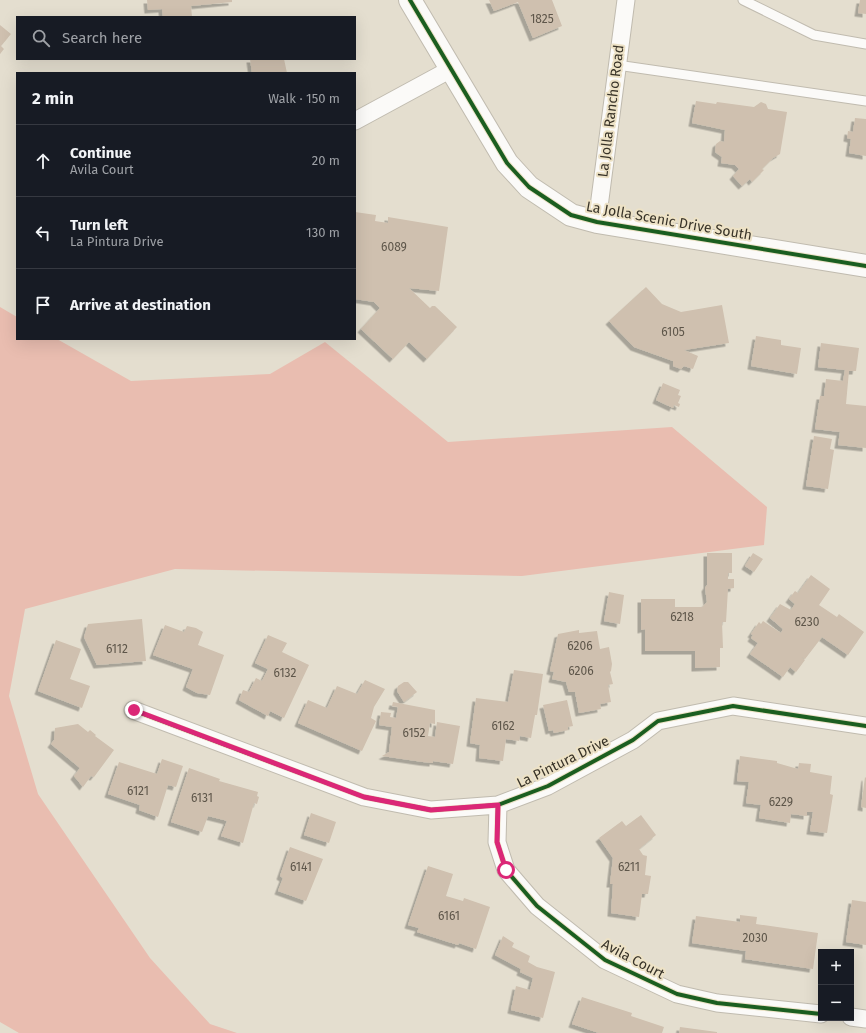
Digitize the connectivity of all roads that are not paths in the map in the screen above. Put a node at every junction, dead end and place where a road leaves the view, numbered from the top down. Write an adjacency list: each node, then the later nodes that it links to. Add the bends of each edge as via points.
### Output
1 (410, 0): 6 (street, La Jolla Scenic Drive South)
2 (626, 0): 5 (street, La Jolla Rancho Road)
3 (743, 0): 4 (lane, via 814,34)
4 (866, 44)
5 (617, 65): 7 (lane); 9 (street, La Jolla Rancho Road)
6 (451, 69): 8 (street); 9 (street, La Jolla Scenic Drive South, via 507,163 530,187 570,215)
7 (866, 101)
8 (356, 120)
9 (597, 222): 10 (street, La Jolla Scenic Drive South)
10 (866, 266)
11 (134, 710): 13 (street, La Pintura Drive, via 364,797 431,810)
12 (866, 726): 13 (street, La Pintura Drive, via 733,706 658,721 633,740 548,786)
13 (498, 805): 14 (street, Avila Court, via 497,842 506,870 537,906 605,960 677,994 717,1003)
14 (818, 1014)
15 (854, 1017): 16 (street)
16 (866, 1019)

